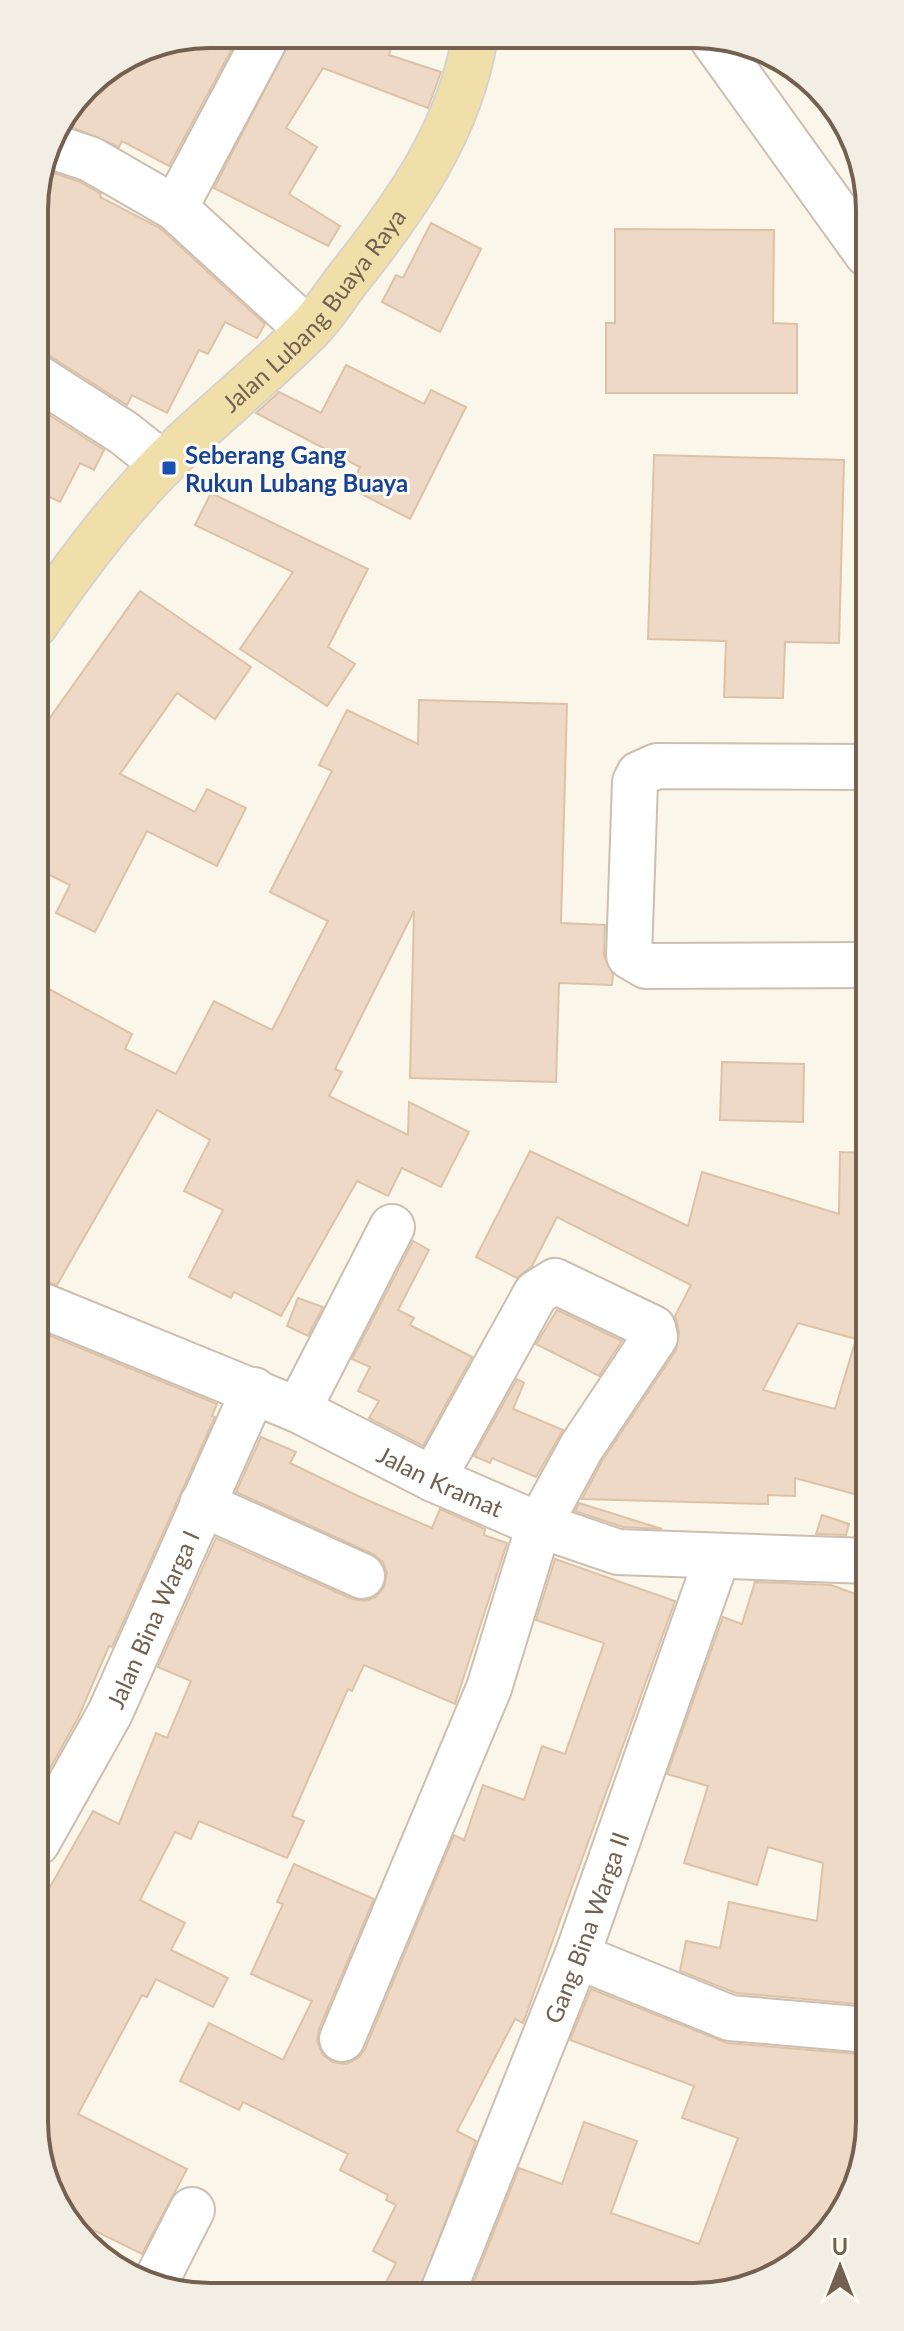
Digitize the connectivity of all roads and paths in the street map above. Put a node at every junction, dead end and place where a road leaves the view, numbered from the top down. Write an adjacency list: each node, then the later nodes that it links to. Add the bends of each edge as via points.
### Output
1 (261, 48): 5 (street)
2 (473, 48): 7 (main road, Jalan Lubang Buaya Raya, via 468,81 422,177)
3 (720, 50): 6 (street)
4 (60, 149): 5 (street, via 90,159)
5 (175, 208): 7 (street)
6 (856, 239)
7 (308, 330): 9 (main road, Jalan Lubang Buaya Raya)
8 (48, 384): 9 (street)
9 (163, 464): 10 (main road, Jalan Lubang Buaya Raya, via 88,549)
10 (48, 606)
11 (856, 767): 12 (street, via 657,766 639,774 629,956 646,966)
12 (856, 965)
13 (392, 1227): 16 (street)
14 (48, 1308): 15 (street, Jalan Kramat)
15 (254, 1390): 16 (street, Jalan Kramat); 18 (street, Jalan Bina Warga I)
16 (298, 1410): 17 (street, Jalan Kramat)
17 (433, 1479): 19 (street, Jalan Kramat); 19 (street, via 536,1293 555,1281 653,1328 655,1337 581,1448)
18 (202, 1504): 22 (street); 23 (street, Jalan Bina Warga I, via 110,1713)
19 (539, 1525): 20 (street, Jalan Kramat, via 618,1552); 26 (street, via 489,1688)
20 (717, 1558): 21 (street, Jalan Kramat); 24 (street, Gang Bina Warga II)
21 (856, 1561)
22 (362, 1576)
23 (48, 1823)
24 (577, 1956): 25 (street, via 730,2018); 29 (street, Gang Bina Warga II)
25 (856, 2029)
26 (342, 2039)
27 (192, 2210): 28 (street)
28 (159, 2274)
29 (446, 2283)

